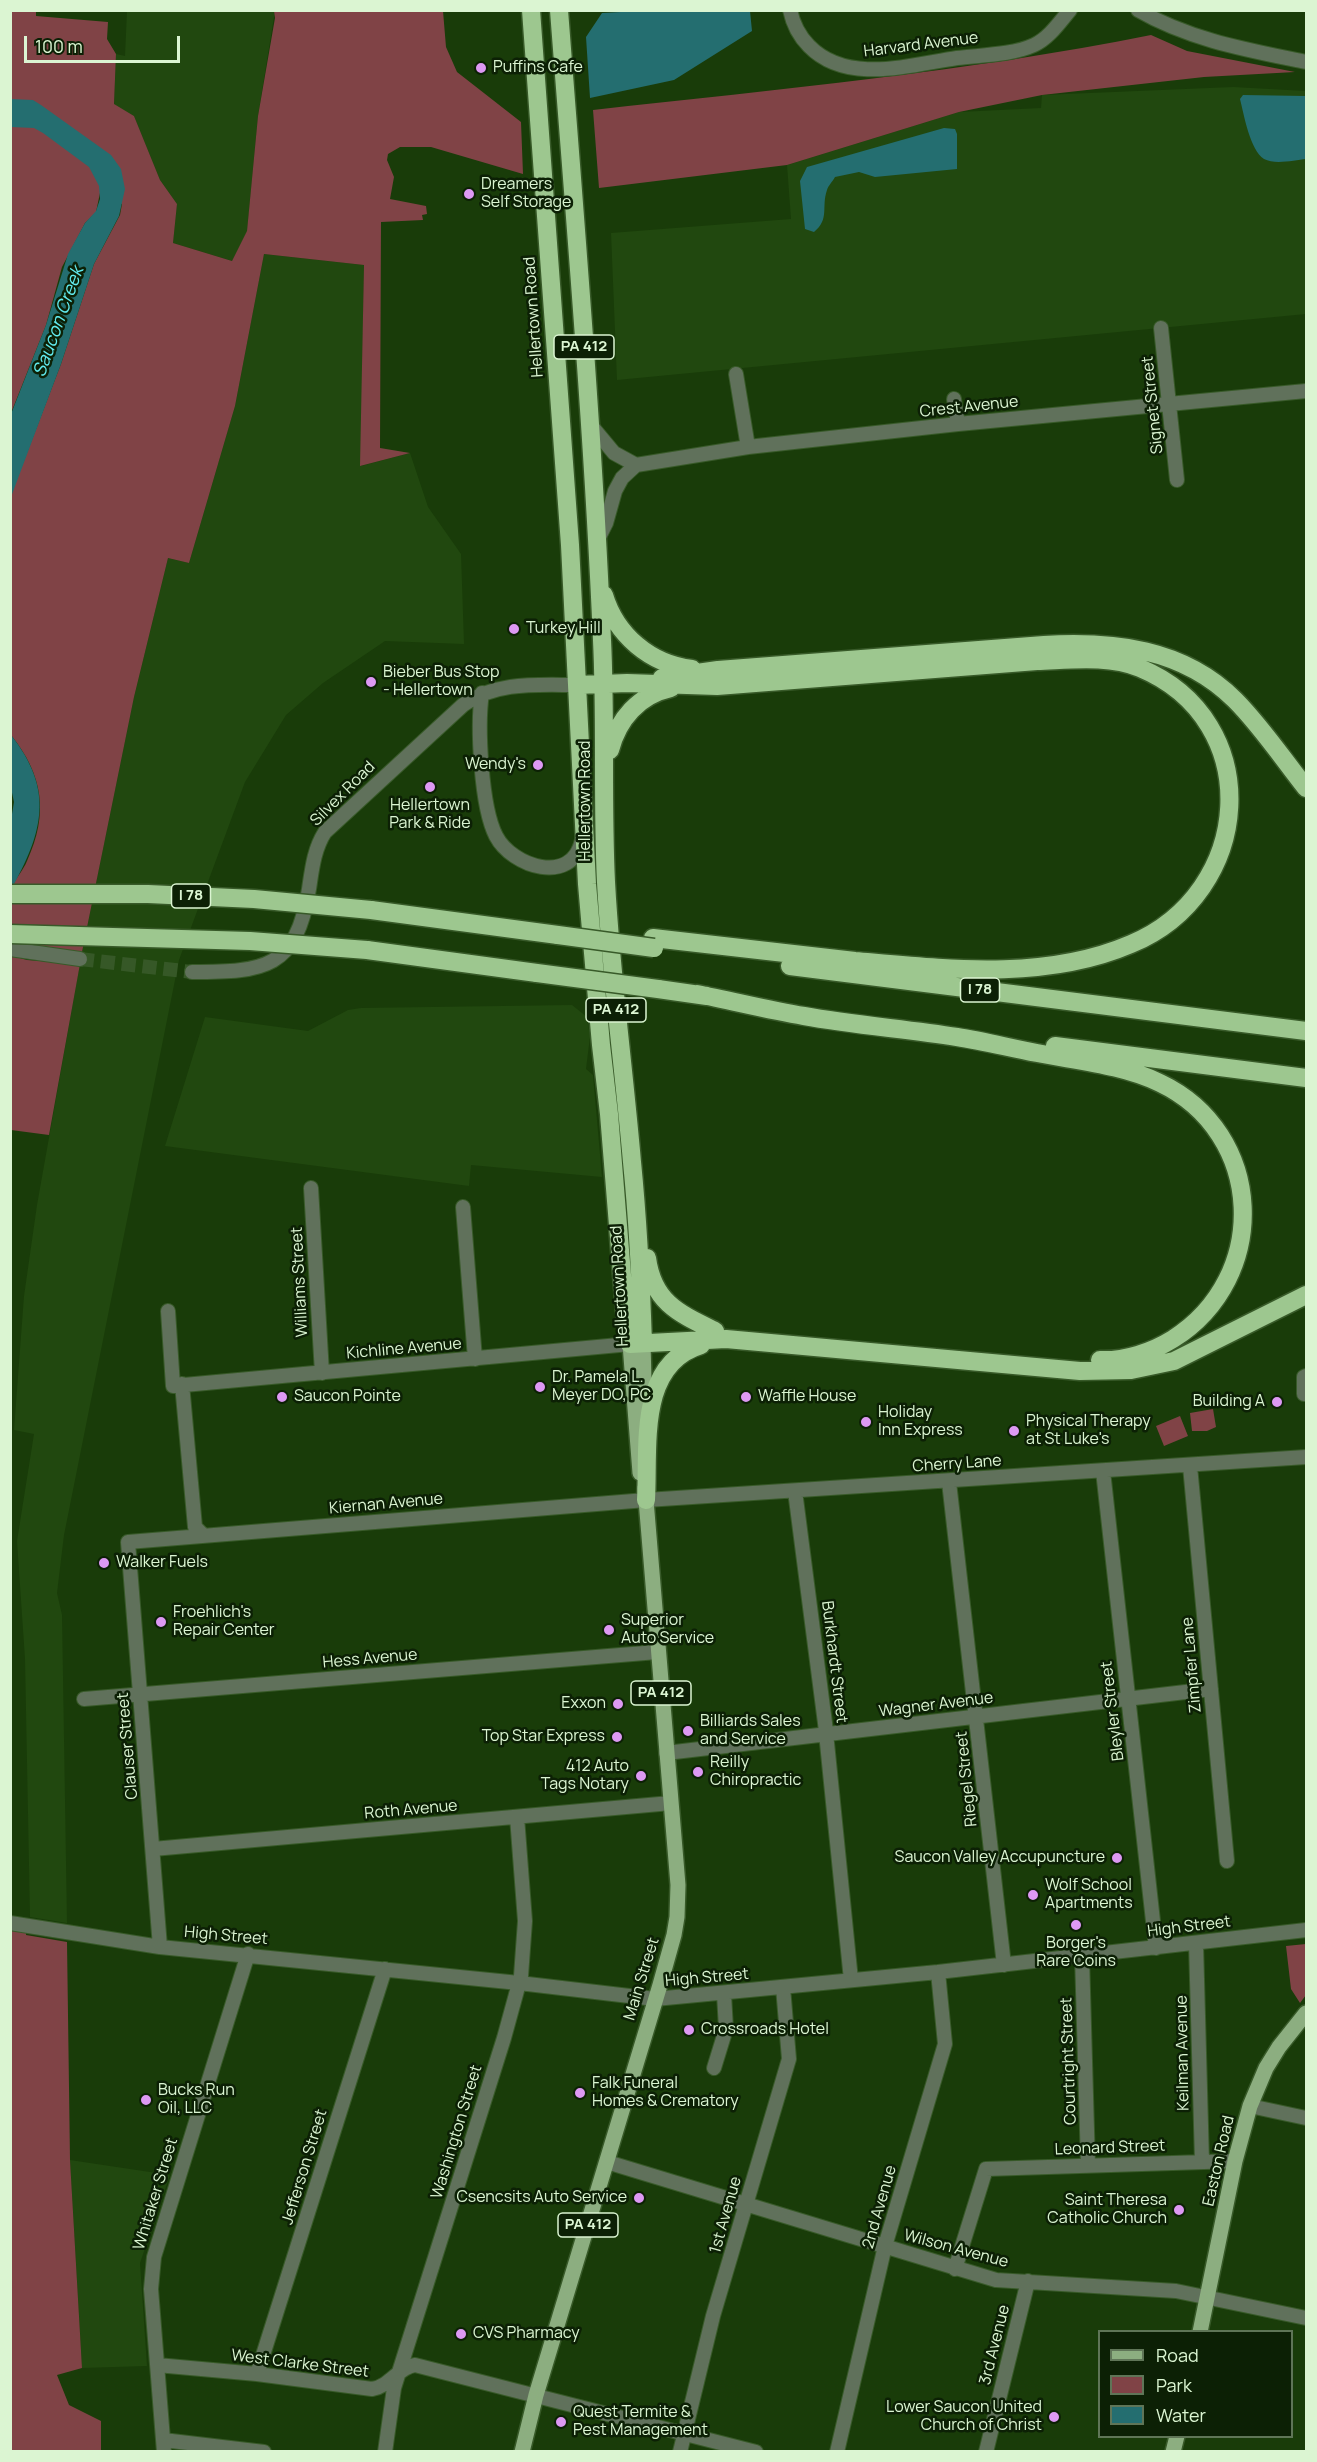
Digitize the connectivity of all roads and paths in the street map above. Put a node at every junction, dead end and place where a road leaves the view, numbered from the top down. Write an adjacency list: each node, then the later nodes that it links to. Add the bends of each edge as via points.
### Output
1 (531, 10): 21 (highway, Hellertown Road / PA 412, via 560,390)
2 (559, 10): 12 (highway, Hellertown Road / PA 412, via 578,237)
3 (790, 10): 4 (street, Harvard Avenue, via 798,33 821,57 840,66 869,70 1025,48 1047,37)
4 (1070, 10)
5 (1138, 10): 6 (street, via 1207,40)
6 (1306, 62)
7 (1161, 328): 11 (street, Signet Street)
8 (736, 374): 14 (street)
9 (1306, 391): 11 (street, Crest Avenue)
10 (954, 399): 13 (street)
11 (1169, 405): 13 (street, Crest Avenue); 16 (street, Signet Street)
12 (588, 423): 15 (street, via 614,453); 17 (highway, Hellertown Road / PA 412)
13 (958, 424): 14 (street, Crest Avenue)
14 (748, 447): 15 (street, Crest Avenue)
15 (636, 465): 17 (street, via 615,491)
16 (1177, 480)
17 (597, 541): 18 (highway, Hellertown Road / PA 412)
18 (599, 577): 19 (highway, via 612,615 642,650 685,668); 20 (highway, Hellertown Road / PA 412)
19 (718, 670): 20 (highway); 25 (highway, via 1072,644 1131,647 1182,664 1233,698)
20 (604, 684): 21 (highway); 22 (highway); 24 (highway, Hellertown Road / PA 412)
21 (577, 685): 23 (street, Silvex Road, via 508,687); 26 (highway, Hellertown Road / PA 412)
22 (684, 686): 24 (highway, via 650,695 628,714 613,738); 29 (highway, via 1080,659 1138,667 1169,685 1210,727 1224,762 1228,817 1220,858 1186,909 1133,944 1083,960 1018,969 962,969)
23 (482, 693): 26 (street, via 479,724 483,763 491,821 500,843 532,865 564,865 579,852); 32 (street, Silvex Road, via 463,705 325,832 315,855 303,921 282,955 258,968)
24 (606, 772): 38 (highway, Hellertown Road / PA 412, via 607,900)
25 (1306, 788)
26 (582, 817): 42 (highway, Hellertown Road / PA 412, via 625,1312)
27 (10, 894): 29 (highway, I 78, bridge, via 254,899)
28 (10, 934): 33 (highway, bridge, via 239,940 367,950)
29 (654, 943): 34 (highway, I 78)
30 (10, 949): 31 (street)
31 (80, 958)
32 (192, 972)
33 (697, 994): 35 (highway); 41 (highway, via 806,1016 959,1037 1144,1076 1185,1098 1212,1125 1231,1155 1243,1209 1242,1230 1230,1275 1209,1308 1166,1343 1130,1357 1072,1359 767,1332)
34 (1306, 1031)
35 (1306, 1078)
36 (311, 1188): 44 (street, Williams Street)
37 (463, 1207): 43 (street)
38 (636, 1222): 41 (highway, via 650,1276 661,1298); 42 (highway, Hellertown Road / PA 412)
39 (1306, 1295): 41 (highway, via 1174,1361 1118,1371 1080,1371)
40 (168, 1311): 46 (street, via 172,1386)
41 (721, 1335): 42 (highway); 53 (highway, via 682,1354 658,1380 651,1406)
42 (636, 1340): 43 (street, Kichline Avenue); 53 (main road, Hellertown Road / PA 412)
43 (475, 1359): 44 (street, Kichline Avenue)
44 (322, 1373): 46 (street, Kichline Avenue)
45 (1306, 1376): 47 (street)
46 (182, 1384): 54 (street, via 195,1527)
47 (1306, 1394)
48 (1306, 1457): 49 (street, Cherry Lane)
49 (1190, 1466): 50 (street, Cherry Lane); 57 (street, Zimpfer Lane)
50 (1103, 1471): 51 (street, Cherry Lane); 59 (street, Bleyler Street)
51 (949, 1482): 52 (street, Cherry Lane); 61 (street, Riegel Street)
52 (795, 1491): 53 (street, Cherry Lane); 62 (street, Burkhardt Street)
53 (646, 1500): 54 (street, Kiernan Avenue); 56 (main road, Main Street / PA 412)
54 (203, 1535): 55 (street, Kiernan Avenue)
55 (128, 1542): 58 (street, Clauser Street)
56 (657, 1652): 58 (street, Hess Avenue); 63 (main road, Main Street / PA 412)
57 (1210, 1689): 59 (street, Wagner Avenue); 67 (street, Zimpfer Lane)
58 (140, 1695): 60 (street, Hess Avenue); 66 (street, Clauser Street)
59 (1128, 1698): 61 (street, Wagner Avenue); 72 (street, Bleyler Street)
60 (84, 1699)
61 (977, 1716): 62 (street, Wagner Avenue); 75 (street, Riegel Street)
62 (826, 1735): 63 (street, Wagner Avenue); 78 (street, Burkhardt Street)
63 (666, 1753): 64 (main road, Main Street / PA 412)
64 (671, 1803): 65 (street, Roth Avenue); 82 (main road, Main Street / PA 412, via 677,1917)
65 (517, 1817): 66 (street, Roth Avenue); 79 (street, Washington Street, via 525,1921)
66 (153, 1849): 71 (street, Clauser Street)
67 (1227, 1861)
68 (10, 1923): 71 (street, High Street)
69 (1306, 1930): 70 (street, High Street)
70 (1197, 1943): 72 (street, High Street); 89 (street, Keilman Avenue)
71 (160, 1947): 73 (street, High Street)
72 (1156, 1948): 74 (street, High Street)
73 (248, 1954): 76 (street, High Street); 98 (street, Whitaker Street, via 154,2256)
74 (1082, 1956): 75 (street, High Street); 90 (street, Courtright Street)
75 (1004, 1965): 77 (street, High Street)
76 (385, 1969): 79 (street, High Street); 100 (street, Jefferson Street)
77 (938, 1972): 78 (street, High Street); 92 (street, 2nd Avenue, via 945,2044)
78 (851, 1980): 80 (street, High Street)
79 (519, 1983): 82 (street, High Street); 99 (street, Washington Street)
80 (783, 1987): 81 (street, High Street); 91 (street, 1st Avenue, via 789,2059)
81 (724, 1994): 82 (street, High Street); 84 (street, via 726,2030)
82 (655, 1999): 88 (main road, Main Street / PA 412)
83 (1306, 2013): 85 (main road, Easton Road, via 1266,2068)
84 (714, 2068)
85 (1250, 2106): 86 (street); 87 (main road, Easton Road)
86 (1306, 2118)
87 (1236, 2161): 89 (street, Leonard Street); 95 (main road, Easton Road)
88 (607, 2162): 91 (street, Wilson Avenue); 101 (main road, Main Street / PA 412)
89 (1202, 2162): 90 (street, Leonard Street)
90 (1088, 2165): 93 (street, Leonard Street, via 986,2169)
91 (746, 2205): 92 (street, Wilson Avenue); 102 (street, 1st Avenue, via 713,2316)
92 (885, 2246): 93 (street, Wilson Avenue); 109 (street, 2nd Avenue)
93 (955, 2269): 94 (street, Wilson Avenue, via 996,2280)
94 (1028, 2281): 95 (street, Wilson Avenue); 110 (street, 3rd Avenue)
95 (1208, 2296): 96 (street, Wilson Avenue); 97 (main road, Easton Road)
96 (1306, 2318)
97 (1200, 2330)
98 (157, 2365): 100 (street, West Clarke Street); 103 (street, Whitaker Street)
99 (398, 2373): 100 (street, West Clarke Street, via 386,2385 372,2389); 101 (street, West Clarke Street, via 415,2365); 105 (street, Washington Street)
100 (257, 2374)
101 (537, 2395): 102 (street, West Clarke Street); 106 (main road, Main Street / PA 412)
102 (685, 2433): 107 (street, 1st Avenue); 108 (street, West Clarke Street)
103 (164, 2446): 104 (street)
104 (264, 2451)
105 (386, 2451)
106 (522, 2451)
107 (680, 2451)
108 (756, 2451)
109 (837, 2451)
110 (986, 2451)

